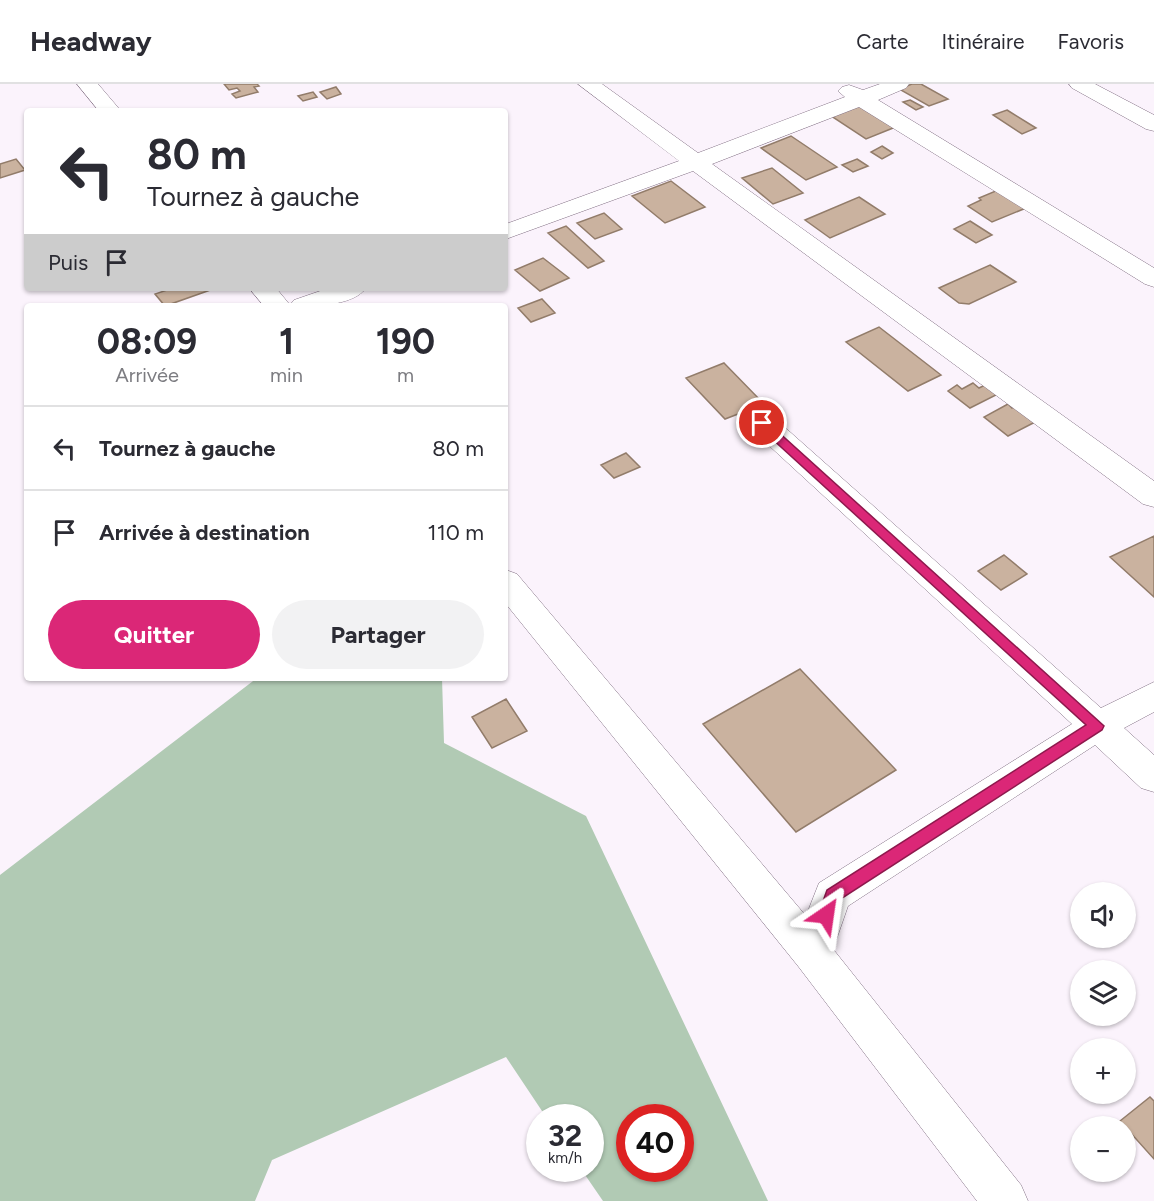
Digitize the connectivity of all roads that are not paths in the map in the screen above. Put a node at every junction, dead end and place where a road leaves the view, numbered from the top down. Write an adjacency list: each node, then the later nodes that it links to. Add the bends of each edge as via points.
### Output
1 (87, 84): 7 (street)
2 (588, 84): 9 (street)
3 (837, 84): 6 (street)
4 (899, 84): 6 (street)
5 (1079, 84): 8 (street)
6 (861, 99): 9 (street); 11 (street)
7 (107, 108)
8 (1154, 124)
9 (696, 162): 10 (street); 17 (street)
10 (508, 231)
11 (1154, 279)
12 (265, 291): 14 (street)
13 (345, 291): 15 (street)
14 (275, 303)
15 (311, 303)
16 (762, 423): 20 (street)
17 (1154, 496)
18 (508, 584): 22 (street)
19 (1154, 696): 20 (street)
20 (1097, 726): 21 (street); 22 (street, via 833,895)
21 (1154, 777)
22 (812, 953): 23 (street)
23 (1005, 1201)

